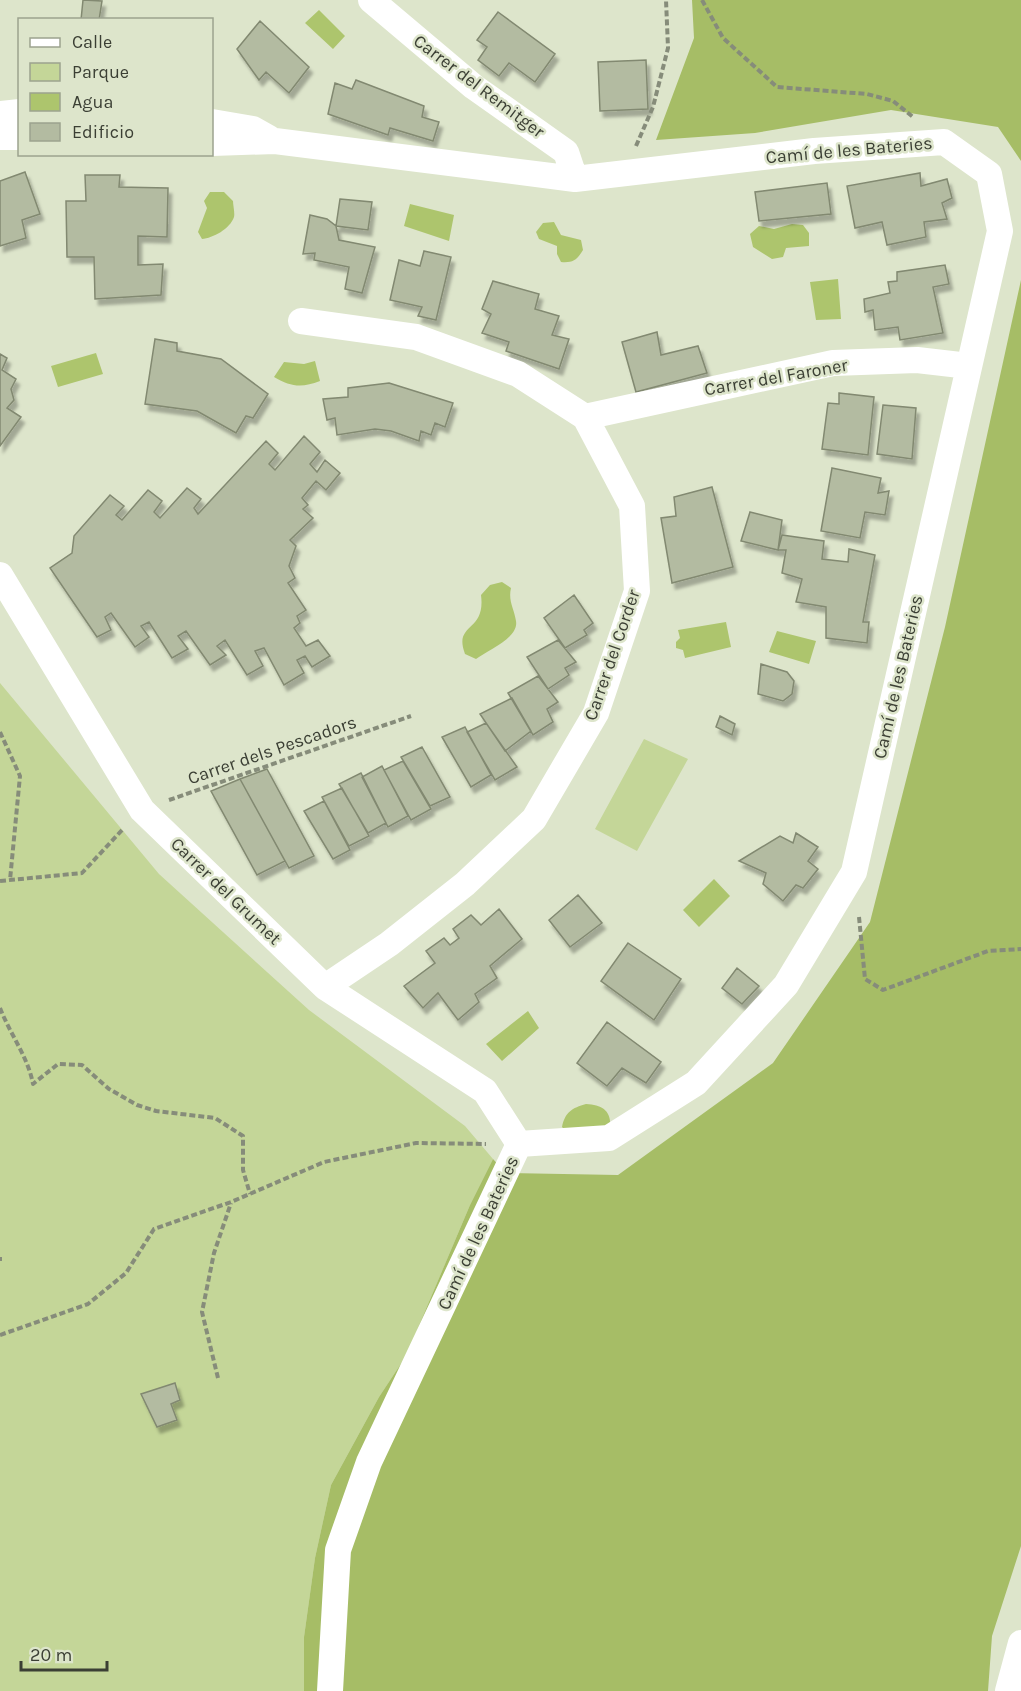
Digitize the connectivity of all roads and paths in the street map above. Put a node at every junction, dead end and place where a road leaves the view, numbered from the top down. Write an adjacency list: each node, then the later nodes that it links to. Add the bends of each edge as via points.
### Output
1 (370, 0): 13 (street, Carrer del Remitger, via 474,87 566,152)
2 (666, 0): 12 (path, via 668,48 652,107)
3 (702, 0): 10 (path, via 723,38 777,87 867,94 893,101)
4 (18, 112): 5 (street)
5 (0, 114)
6 (213, 122): 9 (street, Camí de les Bateries, via 253,129)
7 (18, 136): 8 (street)
8 (0, 137)
9 (274, 141): 11 (street, Camí de les Bateries); 13 (street, Camí de les Bateries)
10 (944, 142): 12 (street, Camí de les Bateries, via 814,151); 15 (street, Camí de les Bateries, via 989,174 1000,231)
11 (213, 143)
12 (624, 174): 13 (street, Camí de les Bateries)
13 (575, 179)
14 (301, 321): 16 (street, Carrer del Corder, via 416,337 518,374)
15 (969, 366): 16 (street, Carrer del Faroner, via 917,360 833,363); 21 (street, Camí de les Bateries)
16 (585, 417): 25 (street, Carrer del Corder, via 632,506 637,591 596,712 534,819 465,884 389,945)
17 (0, 575): 20 (street, Carrer del Grumet)
18 (411, 716): 20 (path, Carrer dels Pescadors)
19 (0, 732): 22 (path, via 20,776)
20 (142, 810): 22 (path, via 82,873); 25 (street, Carrer del Grumet)
21 (854, 872): 24 (path, via 866,979 884,990 988,951); 27 (street, Camí de les Bateries, via 786,985 696,1083 609,1138)
22 (10, 880): 23 (path)
23 (0, 881)
24 (1021, 949)
25 (325, 987): 27 (street, Carrer del Grumet, via 485,1091)
26 (0, 1008): 28 (path, via 29,1065 33,1084 58,1064 82,1065 136,1106 215,1118 227,1124 243,1136 243,1170)
27 (519, 1144): 28 (path, via 417,1143 324,1162); 33 (street, Camí de les Bateries, via 369,1462 338,1550)
28 (250, 1194): 29 (path)
29 (231, 1202): 30 (path, via 153,1229 126,1273 88,1304); 31 (path, via 214,1253 202,1312)
30 (0, 1335)
31 (218, 1378)
32 (1021, 1643): 34 (street)
33 (330, 1691)
34 (1008, 1691)

